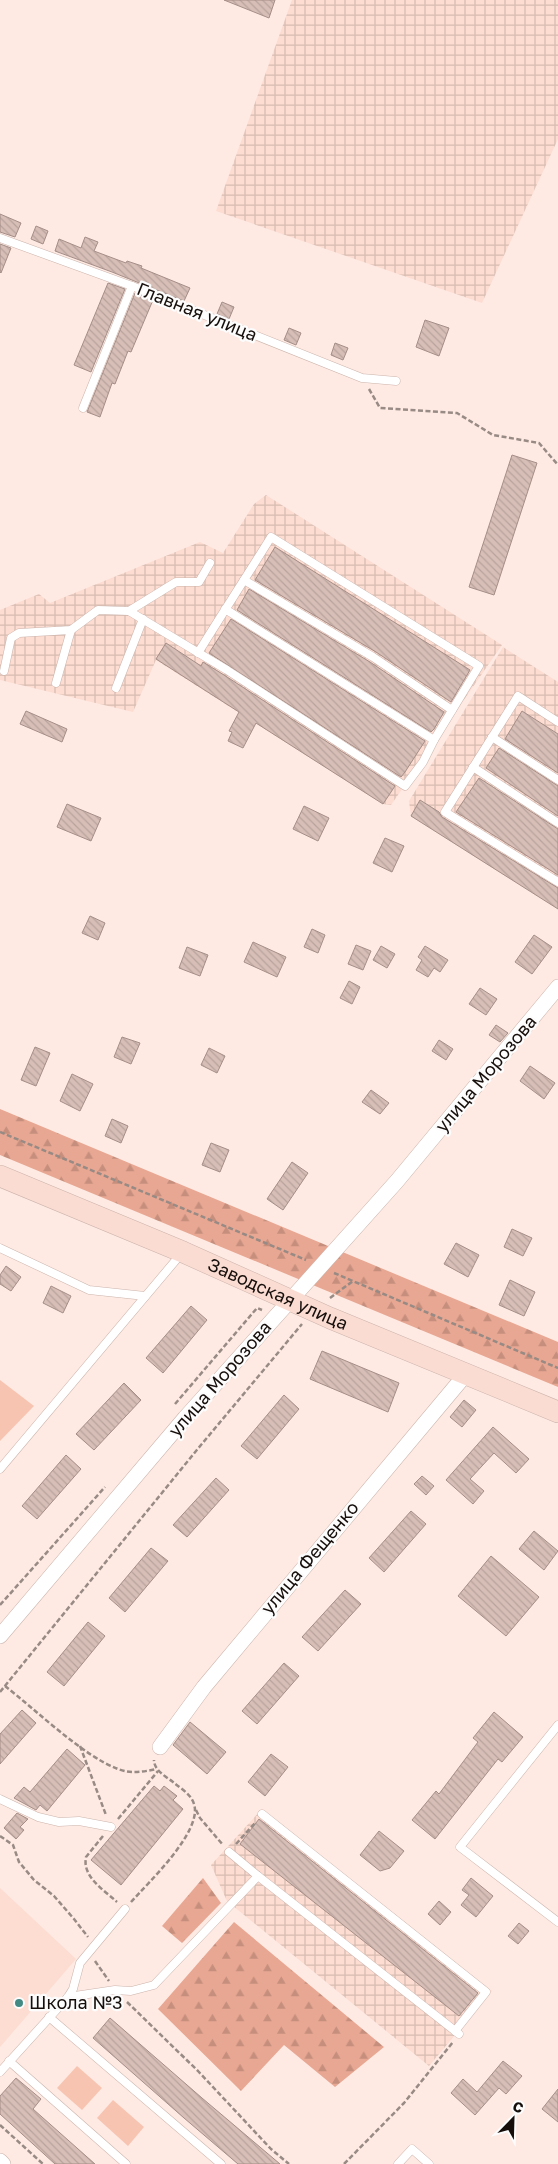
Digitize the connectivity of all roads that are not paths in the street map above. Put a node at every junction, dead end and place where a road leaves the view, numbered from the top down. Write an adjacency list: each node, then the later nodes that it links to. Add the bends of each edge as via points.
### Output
1 (0, 238): 2 (lane, Главная улица)
2 (132, 286): 3 (lane, Главная улица, via 362,378); 4 (lane)
3 (396, 380)
4 (83, 408)
5 (210, 563): 8 (lane, via 199,582 176,582)
6 (244, 580): 7 (lane); 15 (lane, via 373,657); 15 (lane, via 271,537 479,666)
7 (226, 609): 11 (lane); 18 (lane)
8 (129, 611): 9 (lane); 10 (lane, via 98,610)
9 (143, 620): 11 (lane); 14 (lane)
10 (71, 630): 12 (lane, via 18,633 11,638); 13 (lane)
11 (198, 652): 18 (lane, via 405,786)
12 (4, 671)
13 (56, 683)
14 (116, 688)
15 (452, 710): 18 (lane)
16 (558, 722): 17 (lane, via 518,696)
17 (492, 737): 19 (lane); 20 (lane)
18 (434, 740)
19 (473, 767): 21 (lane); 22 (lane, via 445,812)
20 (558, 780)
21 (558, 823)
22 (558, 882)
23 (558, 987): 28 (street, улица Морозова, via 397,1181)
24 (0, 1176): 26 (street, Заводская улица)
25 (0, 1248): 27 (lane, via 89,1290)
26 (183, 1252): 27 (lane); 28 (street, Заводская улица)
27 (145, 1296): 31 (lane)
28 (290, 1299): 29 (street, Заводская улица); 32 (street, улица Морозова)
29 (466, 1374): 30 (street, Заводская улица); 34 (street, улица Фещенко, via 204,1687)
30 (558, 1412)
31 (0, 1469)
32 (0, 1636)
33 (558, 1725): 41 (lane, via 460,1847)
34 (160, 1747)
35 (0, 1799): 37 (lane, via 52,1821 79,1821)
36 (262, 1814): 39 (lane, via 486,1992 457,2033)
37 (111, 1828)
38 (229, 1852): 39 (lane)
39 (258, 1876): 42 (lane, via 154,1985 131,1991 115,1990)
40 (125, 1909): 42 (lane, via 77,1970)
41 (558, 1922)
42 (68, 1997): 43 (lane)
43 (49, 2017): 44 (lane); 49 (lane)
44 (9, 2061): 45 (lane); 48 (lane)
45 (0, 2072)
46 (0, 2161): 47 (street)
47 (3, 2164)
48 (126, 2164)
49 (221, 2164)
50 (398, 2164): 51 (lane, via 412,2149)
51 (429, 2164)

